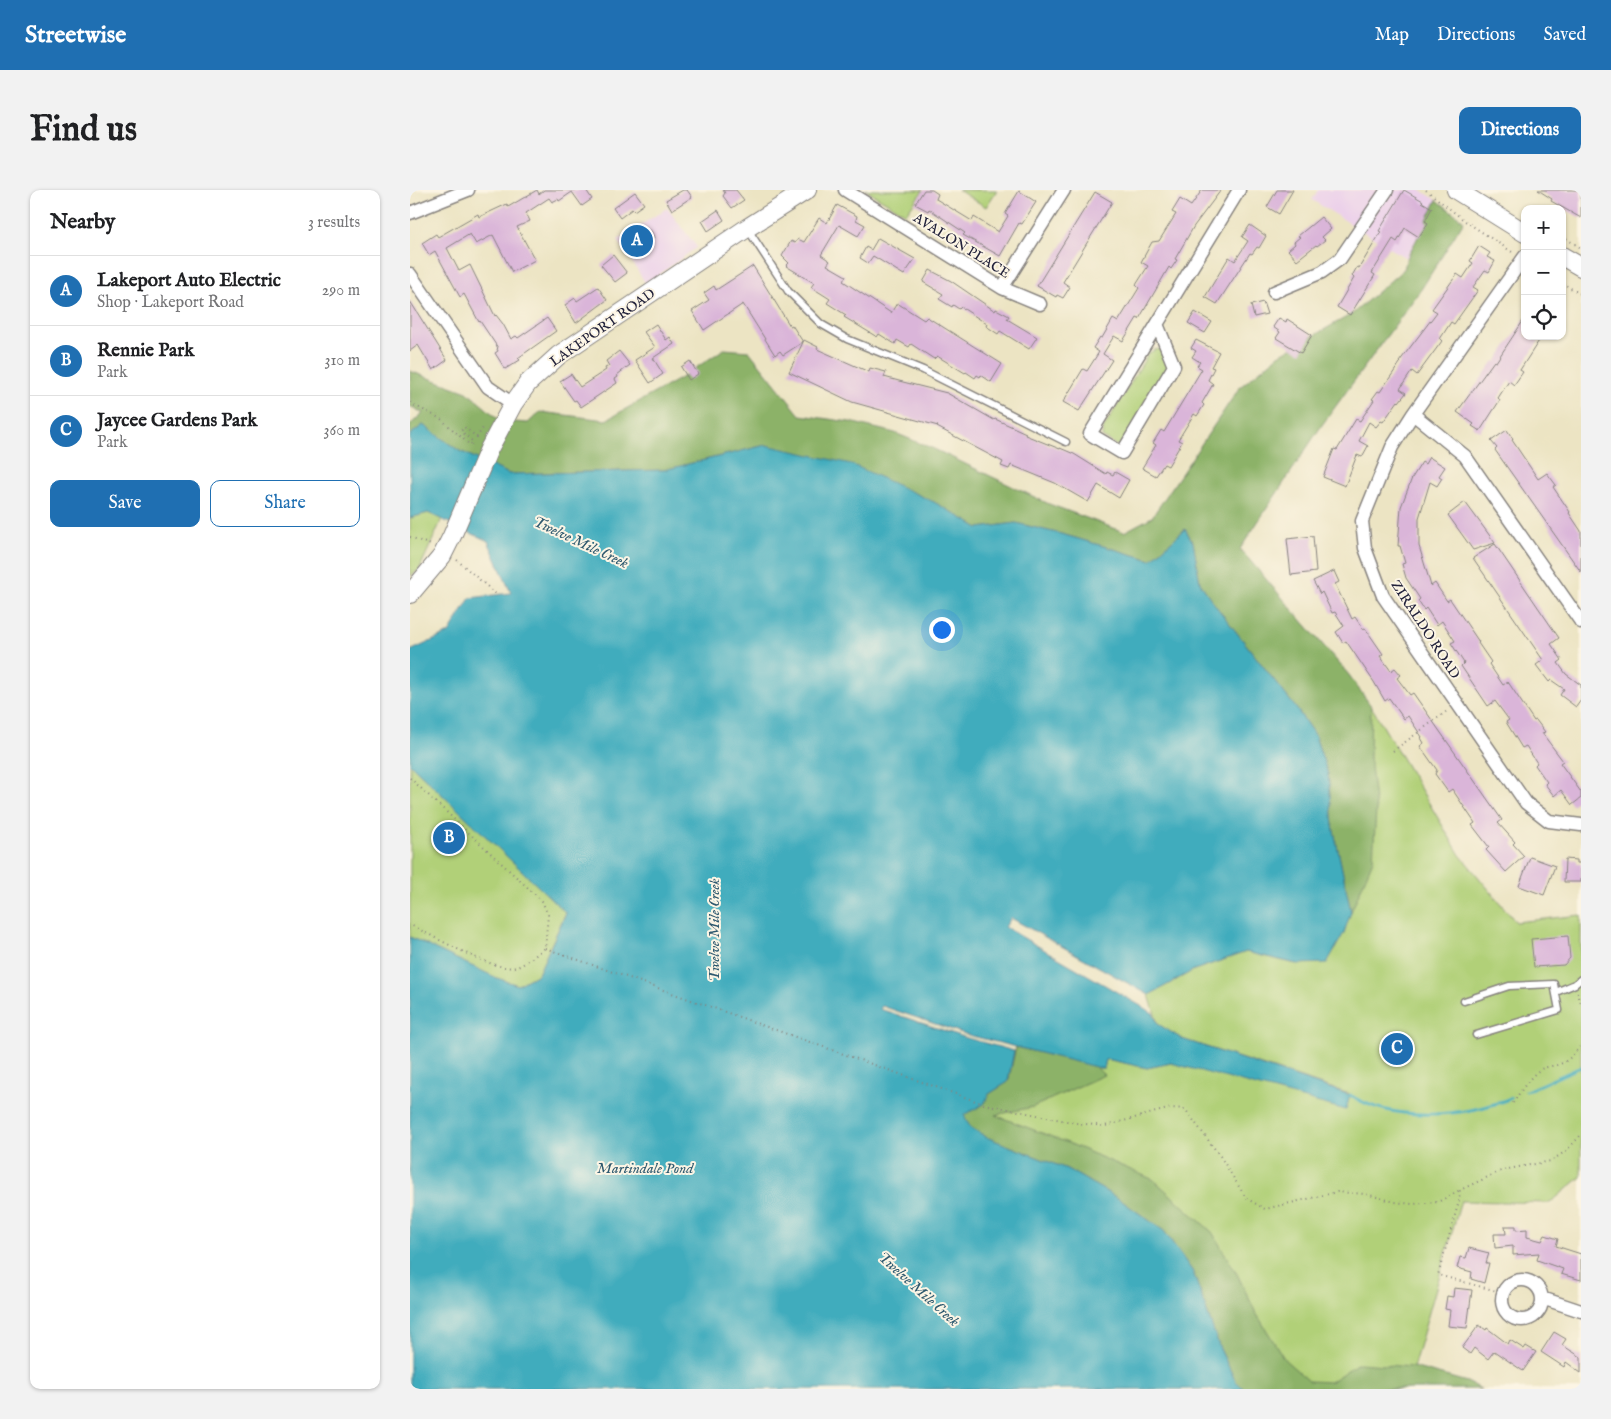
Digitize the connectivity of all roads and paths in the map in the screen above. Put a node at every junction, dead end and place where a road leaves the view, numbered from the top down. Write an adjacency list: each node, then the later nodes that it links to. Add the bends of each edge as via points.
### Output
1 (468, 190): 9 (street)
2 (807, 190): 10 (main road, LAKEPORT ROAD)
3 (846, 190): 20 (street, AVALON PLACE)
4 (1064, 190): 20 (street)
5 (1239, 190): 24 (street)
6 (1388, 190): 21 (street, via 1340,259 1322,272)
7 (1426, 190): 14 (path, via 1465,221)
8 (1456, 190): 11 (main road)
9 (410, 213)
10 (747, 228): 26 (main road, LAKEPORT ROAD, via 559,355 528,383); 29 (lane, via 788,291 821,324 847,339 923,370)
11 (1521, 231)
12 (1566, 239): 13 (path)
13 (1581, 248)
14 (1521, 255)
15 (1566, 258): 17 (main road)
16 (1521, 261): 27 (street, ZIRALDO ROAD)
17 (1581, 267)
18 (410, 274): 26 (street, via 488,387)
19 (1566, 285): 22 (path)
20 (1002, 288): 23 (street, AVALON PLACE)
21 (1274, 292)
22 (1581, 294)
23 (1040, 304)
24 (1157, 324): 24 (street, via 1090,434 1122,453 1174,366)
25 (410, 403): 28 (path, via 441,420 470,445 473,442 461,431 464,427 477,437)
26 (513, 404): 30 (main road, LAKEPORT ROAD, via 442,556)
27 (1413, 414): 31 (street, via 1465,456); 32 (street, ZIRALDO ROAD, via 1392,447 1362,520 1365,548 1383,596)
28 (486, 422)
29 (1066, 442)
30 (410, 594)
31 (1581, 622)
32 (1457, 703): 33 (path); 35 (street, ZIRALDO ROAD, via 1526,803 1549,821)
33 (1393, 751)
34 (410, 778): 37 (path, via 542,901 548,914)
35 (1581, 825)
36 (410, 924): 37 (path, via 493,965 508,968 519,967)
37 (545, 948): 46 (path, via 984,1104 1105,1126 1171,1108 1185,1109 1246,1198 1265,1209 1337,1192 1366,1194 1412,1204 1438,1202)
38 (1578, 982): 39 (lane); 41 (path)
39 (1556, 992): 40 (lane, via 1554,984 1509,986); 42 (lane, via 1559,1010)
40 (1464, 1001)
41 (1581, 1003)
42 (1476, 1035)
43 (1581, 1045): 44 (path, via 1563,1063 1542,1068)
44 (1513, 1103)
45 (1581, 1135): 46 (path, via 1551,1161 1503,1170)
46 (1460, 1190): 47 (path, via 1438,1275)
47 (1504, 1293): 48 (street, via 1512,1283 1525,1281 1536,1286); 48 (street, via 1503,1306 1517,1320 1535,1316)
48 (1542, 1298): 49 (street)
49 (1581, 1311)

